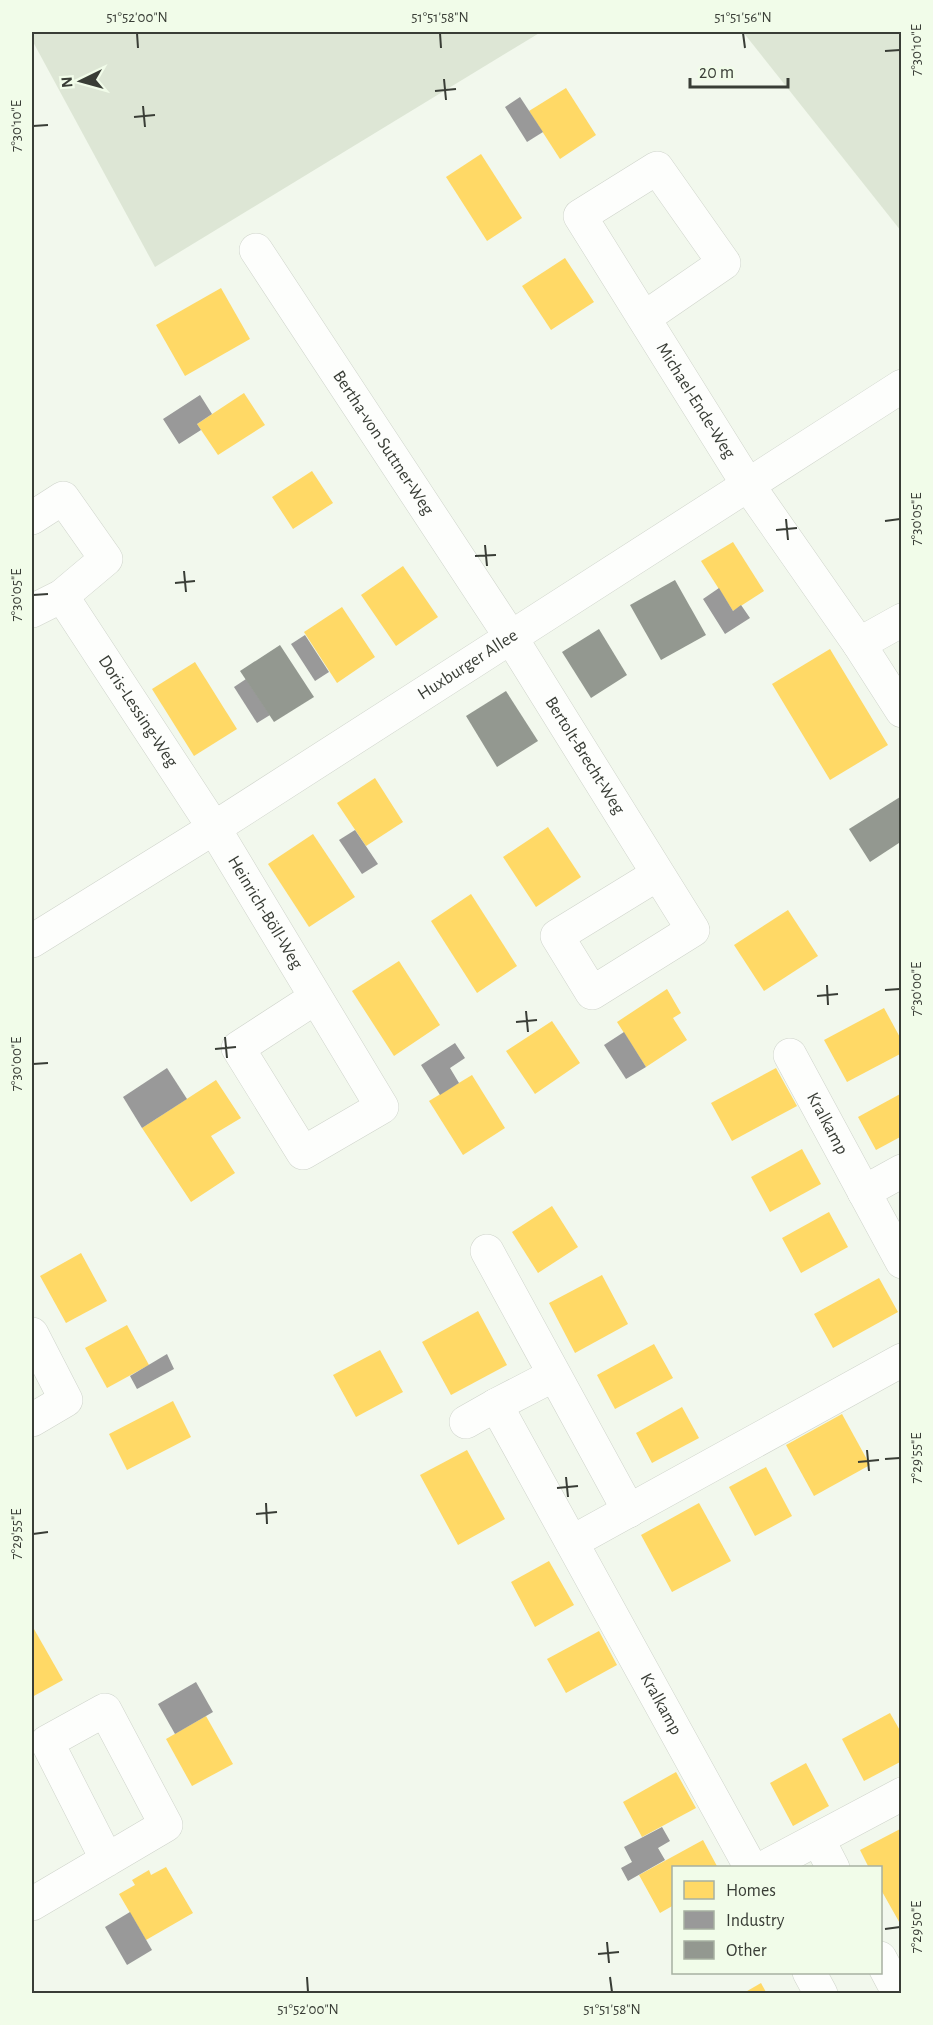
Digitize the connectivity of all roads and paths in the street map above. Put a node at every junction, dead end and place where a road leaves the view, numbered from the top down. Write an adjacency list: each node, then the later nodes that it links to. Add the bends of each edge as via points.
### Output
1 (256, 250): 9 (street, Bertha-von Suttner-Weg)
2 (644, 318): 2 (street, Michael-Ende-Weg, via 580,216 657,168 724,263); 4 (street, Michael-Ende-Weg)
3 (902, 386): 4 (street, Huxburger Allee)
4 (748, 485): 9 (street, Huxburger Allee); 10 (street, Michael-Ende-Weg)
5 (32, 518): 6 (street, via 63,498 106,559)
6 (62, 596): 7 (street); 12 (street, Doris-Lessing-Weg)
7 (32, 611)
8 (902, 620): 10 (street)
9 (510, 636): 12 (street, Huxburger Allee); 13 (street, Bertolt-Brecht-Weg)
10 (859, 644): 11 (street, Michael-Ende-Weg)
11 (902, 711)
12 (214, 828): 14 (street, Huxburger Allee); 15 (street, Heinrich-Böll-Weg)
13 (658, 874)
14 (32, 941)
15 (315, 998): 15 (street, Heinrich-Böll-Weg, via 382,1107 303,1153 238,1048)
16 (790, 1055): 18 (street, Kralkamp)
17 (902, 1172): 18 (street)
18 (864, 1192): 20 (street, Kralkamp)
19 (487, 1251): 23 (street)
20 (902, 1262)
21 (32, 1334): 25 (street, via 66,1400)
22 (902, 1360): 27 (street)
23 (554, 1375): 24 (street); 27 (street)
24 (496, 1405): 26 (street); 28 (street, Kralkamp)
25 (32, 1420)
26 (466, 1422)
27 (629, 1511): 28 (street)
28 (572, 1542): 32 (street, Kralkamp)
29 (902, 1794): 30 (street)
30 (818, 1839): 33 (street); 34 (street)
31 (107, 1860): 35 (street)
32 (750, 1866)
33 (767, 1866)
34 (832, 1866)
35 (32, 1904)
36 (882, 1962): 39 (street)
37 (811, 1974): 38 (street)
38 (821, 1994)
39 (899, 1994)

